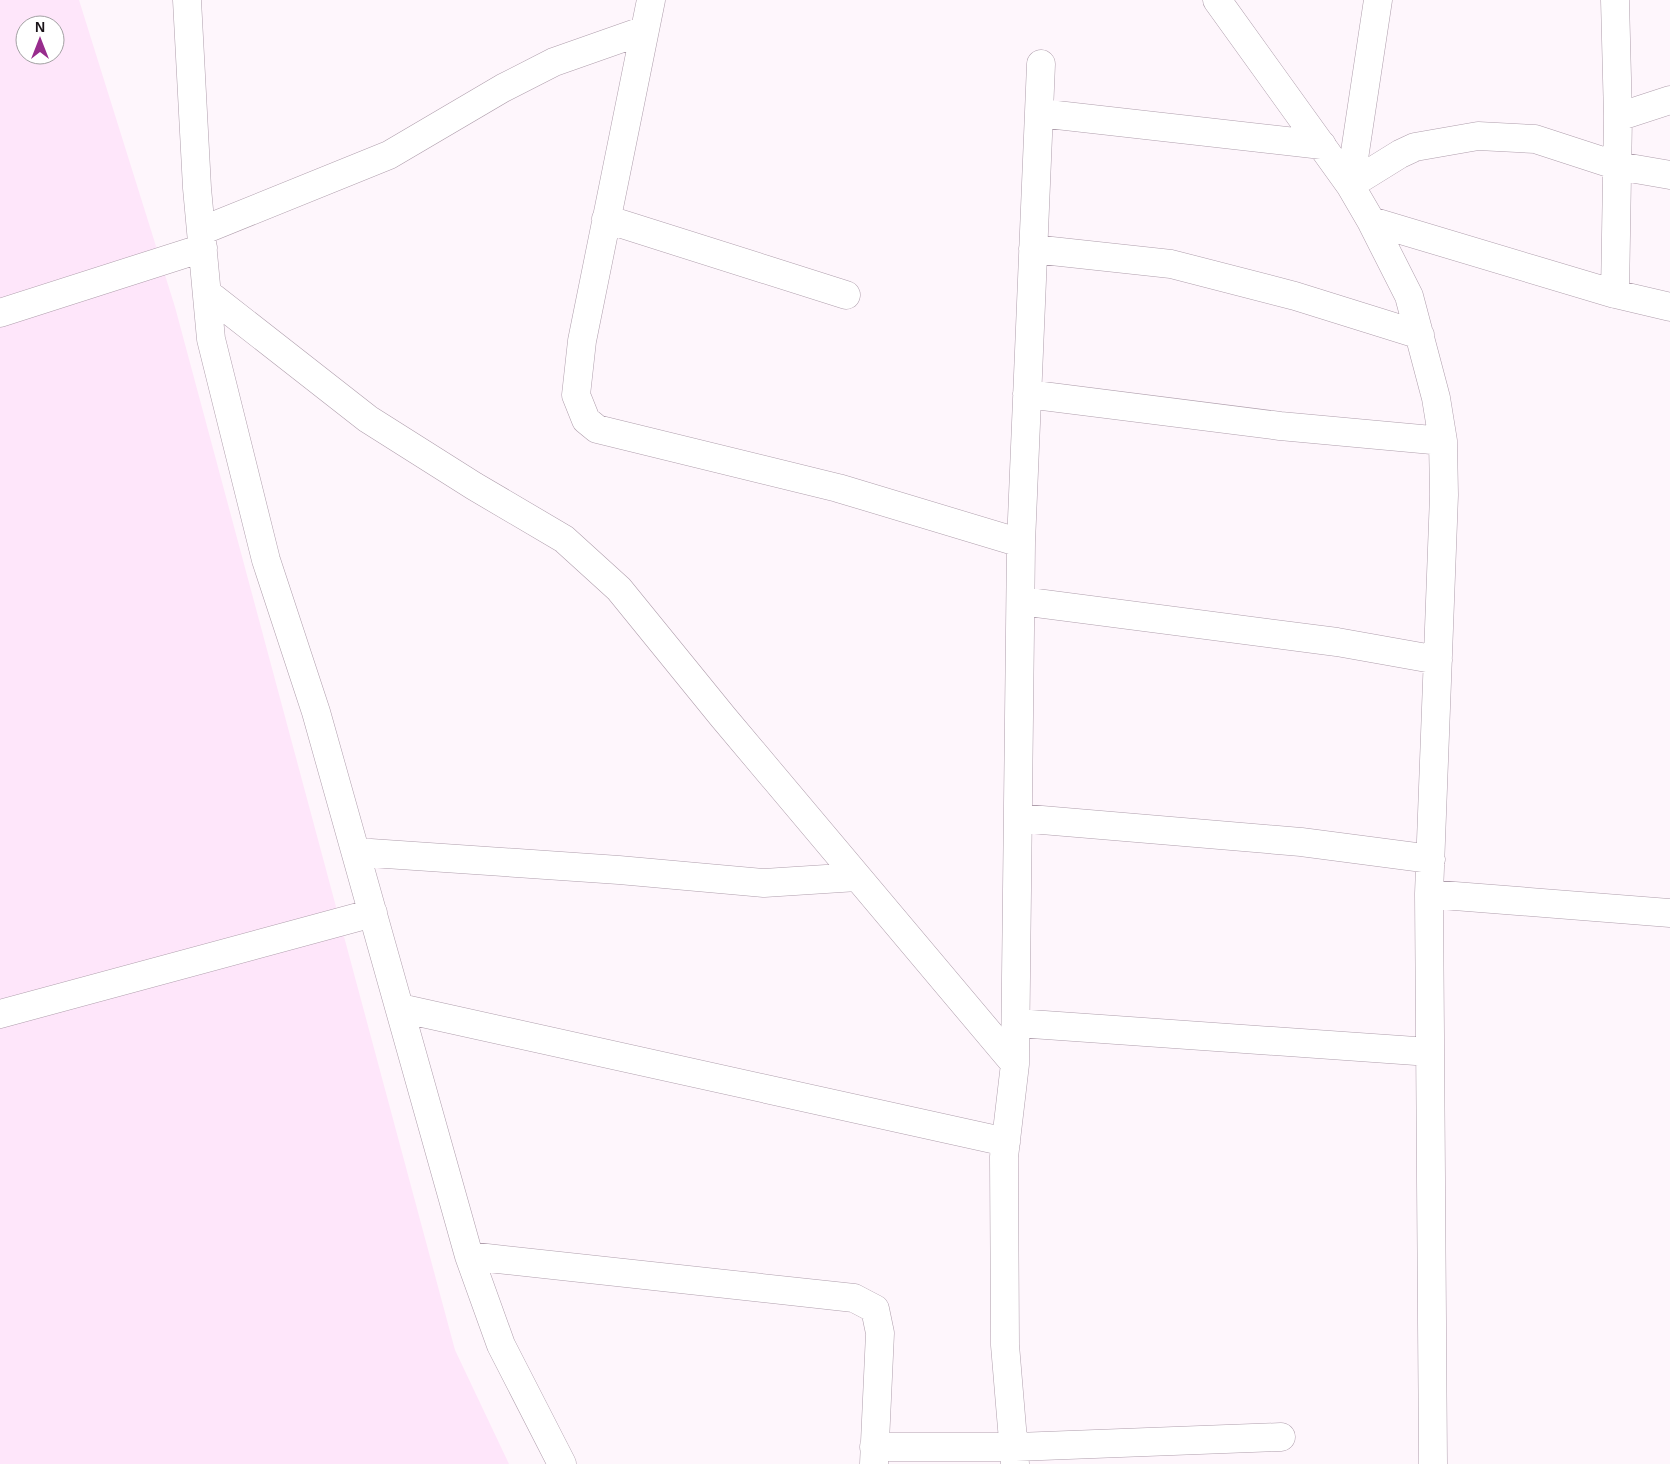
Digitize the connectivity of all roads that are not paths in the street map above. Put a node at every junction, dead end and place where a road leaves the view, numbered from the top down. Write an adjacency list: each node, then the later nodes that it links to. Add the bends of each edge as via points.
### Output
1 (187, 0): 17 (street)
2 (651, 0): 6 (street)
3 (1217, 0): 11 (street)
4 (1378, 0): 14 (street)
5 (1615, 0): 10 (street)
6 (645, 30): 15 (street); 17 (street, via 554,62 389,155)
7 (1041, 64): 9 (street)
8 (1670, 100): 10 (street)
9 (1039, 113): 11 (street); 18 (street)
10 (1618, 117): 12 (street)
11 (1322, 145): 14 (street)
12 (1618, 166): 13 (street); 14 (street, via 1535,139 1478,136 1415,147); 20 (street)
13 (1670, 175)
14 (1350, 185): 16 (street)
15 (606, 219): 21 (street); 27 (street, via 582,341 576,395 586,420 598,429 838,488)
16 (1371, 221): 20 (street); 24 (street, via 1409,296)
17 (202, 240): 19 (street); 23 (street)
18 (1033, 249): 24 (street, via 1171,264 1295,296); 25 (street)
19 (207, 293): 31 (street, via 211,339 266,560 316,712); 33 (street, via 368,419 564,539 619,589)
20 (1615, 294): 22 (street)
21 (846, 295)
22 (1670, 307)
23 (0, 313)
24 (1420, 335): 26 (street)
25 (1027, 394): 26 (street, via 1280,426); 27 (street)
26 (1443, 441): 29 (street)
27 (1021, 543): 28 (street)
28 (1021, 601): 29 (street, via 1337,642); 30 (street)
29 (1438, 660): 32 (street)
30 (1018, 818): 32 (street, via 1301,842); 39 (street)
31 (356, 852): 33 (street, via 764,883); 35 (street)
32 (1431, 858): 34 (street)
33 (858, 876): 41 (street)
34 (1429, 894): 36 (street); 40 (street)
35 (373, 913): 37 (street); 38 (street)
36 (1670, 913)
37 (400, 1008): 42 (street); 43 (street)
38 (0, 1014)
39 (1016, 1023): 40 (street); 41 (street)
40 (1430, 1052): 48 (street)
41 (1015, 1064): 42 (street)
42 (1006, 1142): 46 (street, via 1005,1345)
43 (469, 1256): 45 (street, via 854,1298 875,1309 880,1333); 47 (street, via 501,1345)
44 (1281, 1438): 46 (street)
45 (874, 1455): 46 (street)
46 (1014, 1456)
47 (562, 1464)
48 (1433, 1464)

